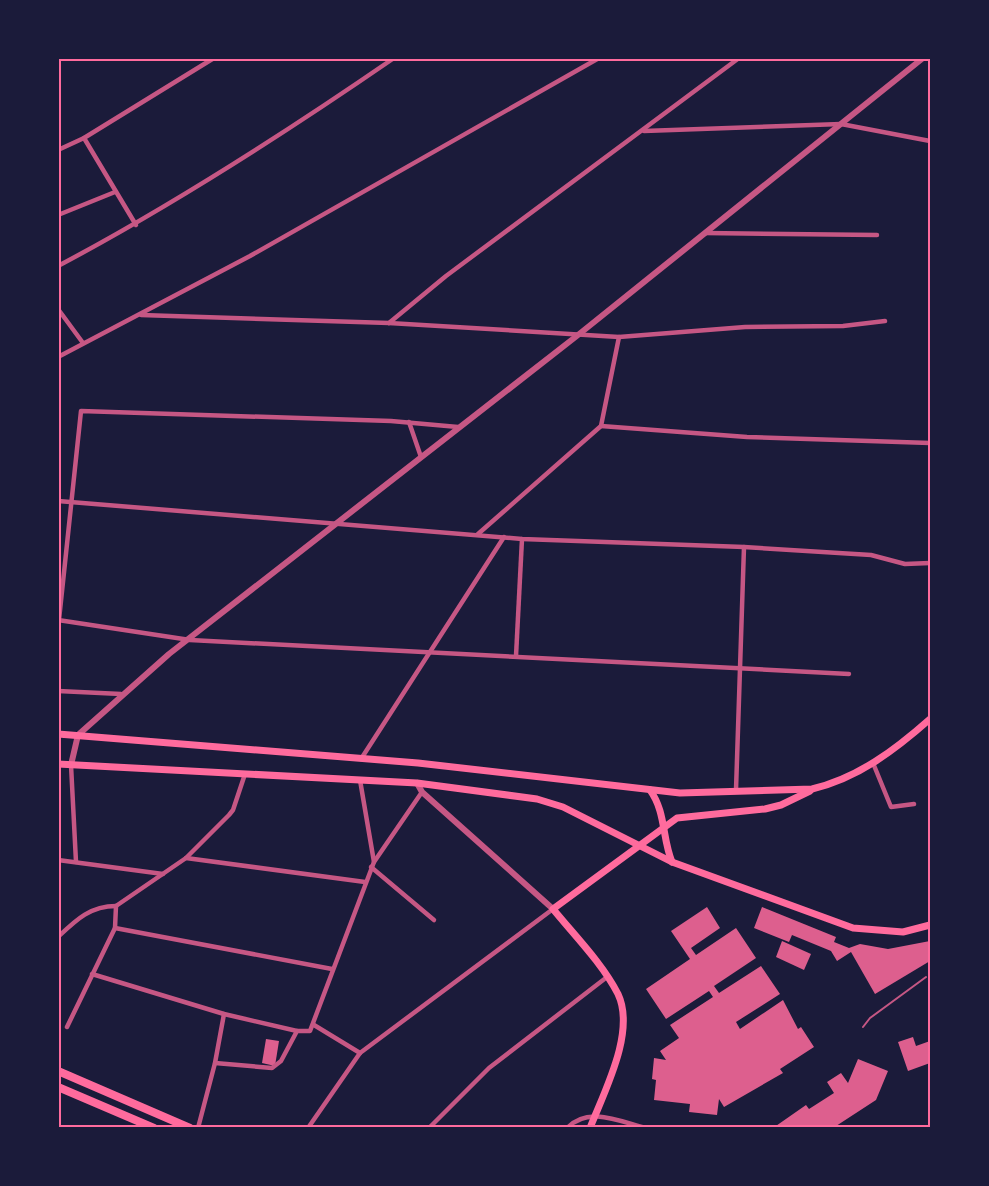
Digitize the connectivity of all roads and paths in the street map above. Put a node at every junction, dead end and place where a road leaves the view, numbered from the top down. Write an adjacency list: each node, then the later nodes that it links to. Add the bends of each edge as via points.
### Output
1 (214, 58): 8 (street)
2 (394, 58): 13 (street, via 285,133)
3 (599, 58): 18 (street)
4 (739, 58): 7 (street)
5 (923, 58): 6 (street)
6 (841, 124): 7 (street); 9 (street); 14 (street)
7 (644, 130): 20 (street, via 446,276)
8 (84, 138): 10 (street); 11 (street)
9 (930, 141)
10 (58, 150)
11 (115, 192): 12 (street); 13 (street)
12 (58, 215)
13 (136, 225): 16 (street)
14 (705, 234): 15 (street); 21 (street)
15 (877, 235)
16 (58, 266)
17 (58, 309): 23 (street)
18 (141, 315): 20 (street); 23 (street)
19 (885, 321): 22 (street)
20 (389, 323): 21 (street)
21 (578, 334): 22 (street); 27 (street)
22 (619, 337): 26 (street)
23 (83, 343): 24 (street)
24 (58, 357)
25 (409, 422): 27 (street); 29 (street); 31 (street, via 81,411)
26 (601, 426): 28 (street, via 747,437); 33 (street)
27 (458, 427): 29 (street)
28 (930, 443)
29 (421, 457): 32 (street)
30 (58, 501): 31 (street)
31 (70, 501): 32 (street); 38 (street)
32 (337, 522): 33 (street); 39 (street)
33 (477, 534): 34 (street)
34 (504, 537): 35 (street); 40 (street)
35 (522, 539): 36 (street); 41 (street)
36 (744, 547): 37 (street, via 871,555 905,564); 42 (street)
37 (930, 563)
38 (59, 621): 39 (street)
39 (190, 640): 40 (street); 45 (street)
40 (431, 653): 41 (street); 49 (street)
41 (516, 656): 42 (street)
42 (739, 668): 43 (street); 58 (street)
43 (849, 674)
44 (58, 691): 45 (street)
45 (121, 694): 48 (street)
46 (930, 719): 50 (main road, via 900,746)
47 (58, 734): 48 (main road)
48 (78, 735): 49 (main road); 52 (street)
49 (361, 759): 57 (main road)
50 (873, 763): 56 (main road, via 843,780); 60 (street, via 891,807)
51 (58, 764): 52 (main road)
52 (71, 765): 53 (main road); 65 (street)
53 (245, 774): 54 (main road); 63 (street, via 233,810)
54 (360, 780): 55 (main road); 67 (street)
55 (417, 783): 59 (street); 62 (main road, via 549,802)
56 (812, 789): 58 (main road); 61 (main road, via 781,805 683,817)
57 (650, 790): 58 (main road); 61 (main road, via 661,808)
58 (736, 790)
59 (422, 792): 67 (street); 71 (street)
60 (914, 804)
61 (664, 829): 62 (main road); 66 (main road)
62 (641, 847): 66 (main road); 71 (main road)
63 (186, 858): 68 (street); 69 (street)
64 (58, 860): 65 (street)
65 (76, 862): 68 (street)
66 (672, 862): 73 (main road, via 853,928 887,932)
67 (372, 865): 69 (street); 72 (street)
68 (163, 874): 70 (street)
69 (365, 882): 76 (street)
70 (116, 906): 74 (street); 75 (street, via 89,911)
71 (554, 909): 78 (main road); 85 (street)
72 (434, 920)
73 (930, 925)
74 (115, 928): 76 (street); 77 (street)
75 (58, 937)
76 (332, 969): 81 (street)
77 (92, 974): 80 (street); 82 (street)
78 (607, 977): 89 (main road, via 619,996 620,1045); 94 (street, via 489,1068)
79 (926, 977): 83 (lane)
80 (224, 1014): 84 (street); 86 (street)
81 (314, 1025): 84 (street, via 307,1032); 85 (street)
82 (67, 1027)
83 (863, 1027)
84 (297, 1031): 86 (street, via 281,1061 272,1068)
85 (360, 1053): 93 (street)
86 (215, 1063): 92 (street)
87 (58, 1071): 91 (main road)
88 (58, 1087): 90 (main road)
89 (594, 1116): 95 (street, via 585,1116); 96 (main road); 97 (street)
90 (154, 1128)
91 (190, 1128)
92 (198, 1128)
93 (308, 1128)
94 (429, 1128)
95 (567, 1128)
96 (590, 1128)
97 (645, 1128)

